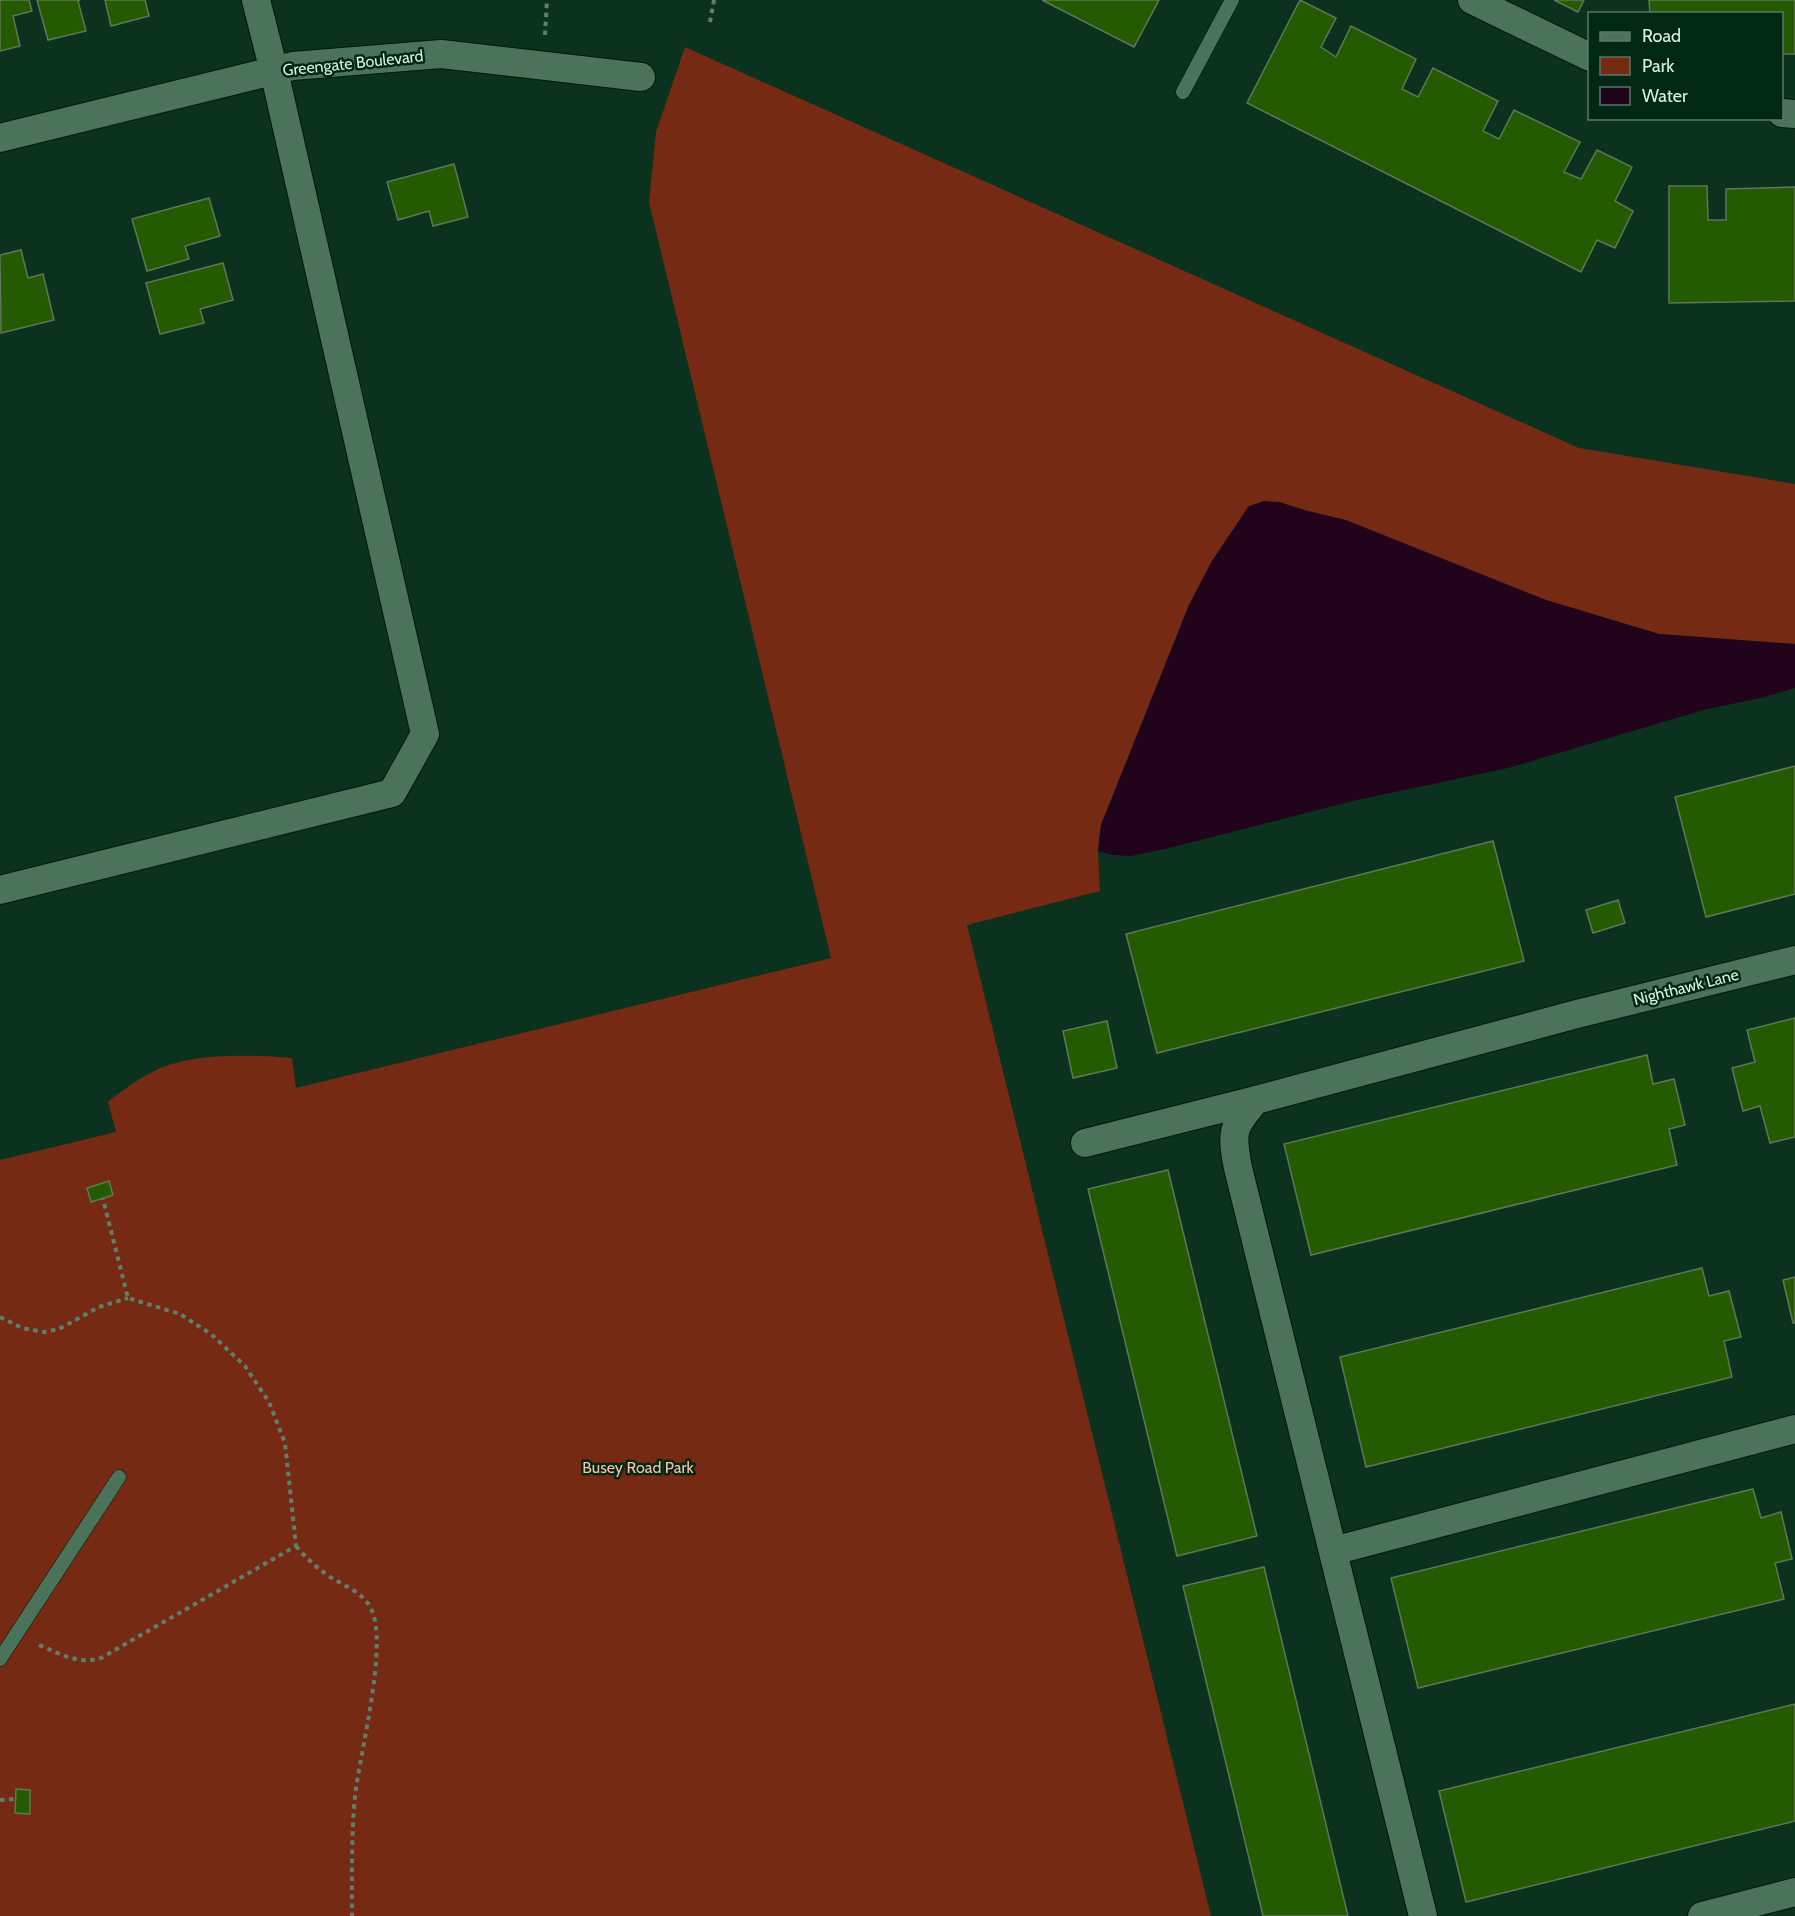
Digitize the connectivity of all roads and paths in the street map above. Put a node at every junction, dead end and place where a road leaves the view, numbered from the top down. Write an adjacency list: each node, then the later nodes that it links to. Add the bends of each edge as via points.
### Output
1 (256, 0): 7 (street)
2 (714, 0): 5 (path)
3 (1232, 0): 9 (lane)
4 (1472, 0): 6 (street)
5 (710, 22)
6 (1588, 56)
7 (274, 71): 8 (street, Greengate Boulevard, via 293,66 441,54); 10 (street, Greengate Boulevard); 11 (street, via 425,734 392,792)
8 (641, 77)
9 (1183, 92)
10 (0, 138)
11 (0, 890)
12 (1795, 960): 13 (street, Nighthawk Lane)
13 (1256, 1100): 14 (street, Nighthawk Lane); 21 (street, via 1238,1121 1233,1142)
14 (1084, 1143)
15 (103, 1198): 16 (path)
16 (128, 1298): 17 (path, via 44,1332 22,1328); 20 (path, via 180,1314 211,1334 245,1366 268,1402 285,1443)
17 (0, 1317)
18 (1788, 1431): 21 (street)
19 (119, 1477): 22 (lane)
20 (296, 1546): 22 (path, via 89,1662); 27 (path, via 310,1562 357,1593 372,1610 377,1633 356,1790)
21 (1333, 1551): 28 (street)
22 (15, 1635): 23 (lane)
23 (0, 1659)
24 (15, 1799): 25 (path)
25 (0, 1800)
26 (1795, 1892): 29 (street)
27 (352, 1916)
28 (1424, 1916)
29 (1702, 1916)

